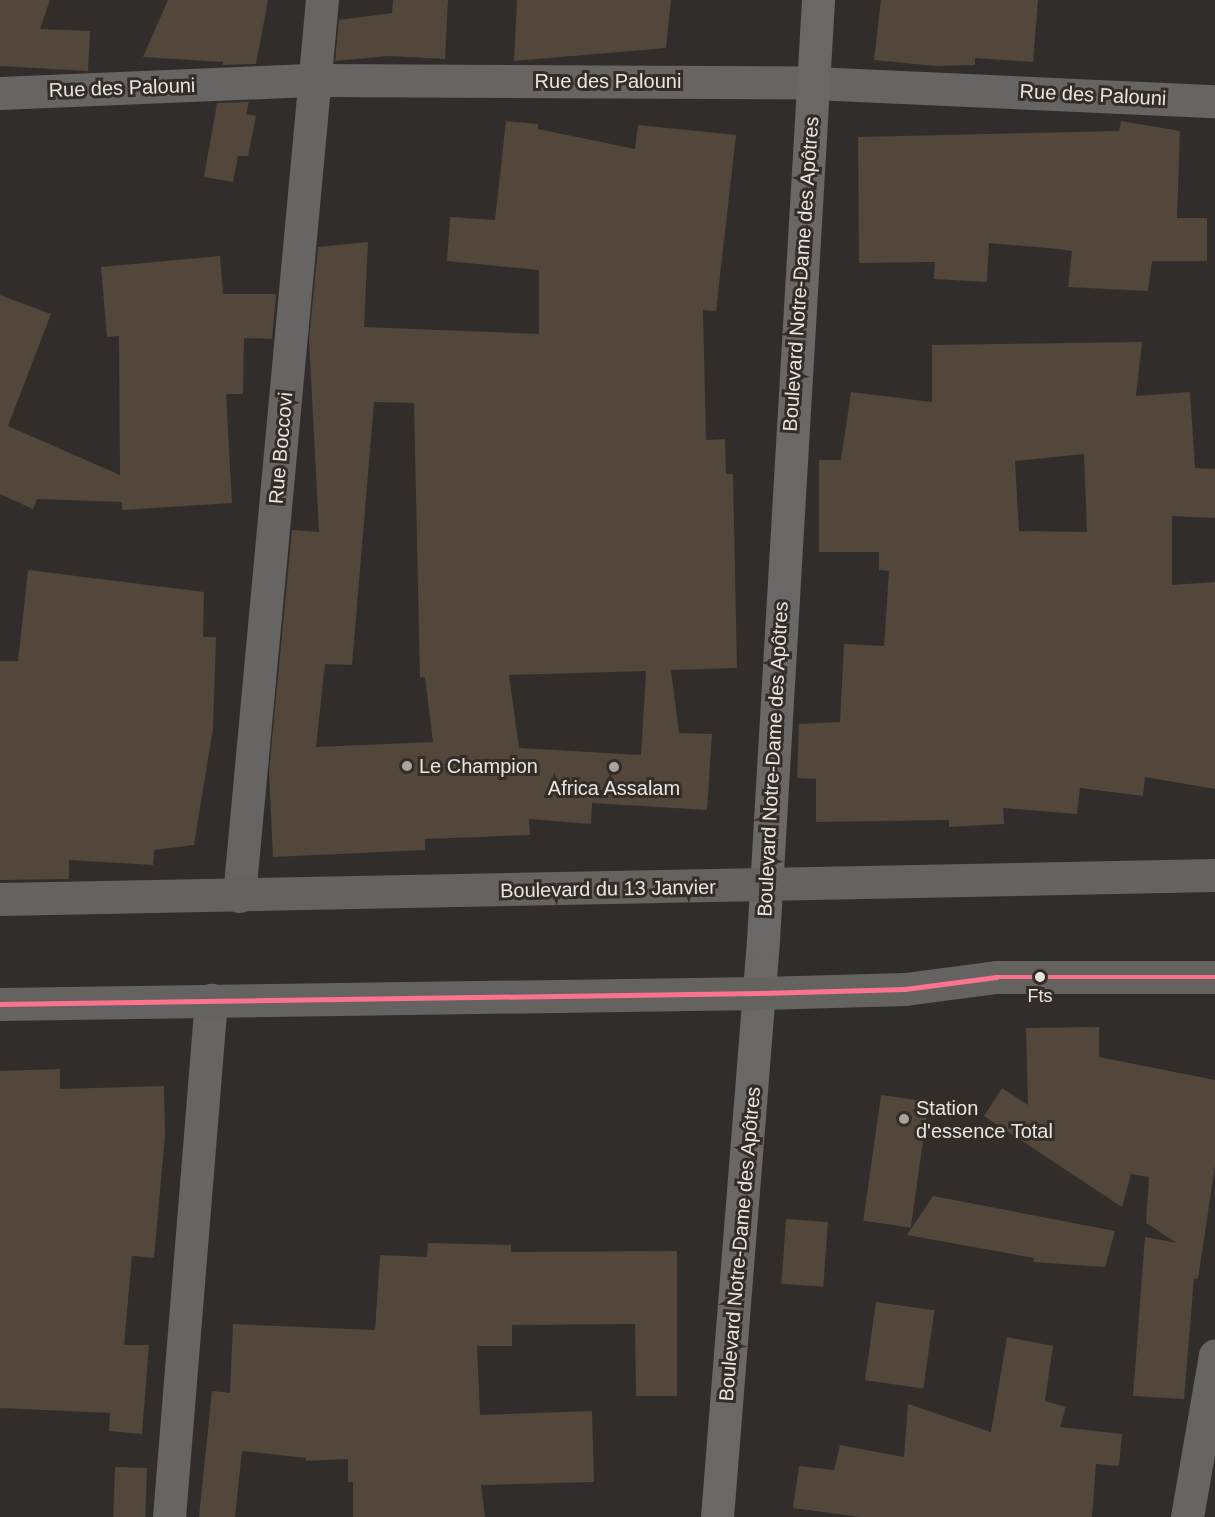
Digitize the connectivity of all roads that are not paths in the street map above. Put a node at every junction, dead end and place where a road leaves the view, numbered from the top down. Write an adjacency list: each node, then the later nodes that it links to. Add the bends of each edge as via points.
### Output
1 (322, 0): 3 (street, Rue Boccovi)
2 (818, 0): 4 (street, Boulevard Notre-Dame des Apôtres)
3 (315, 80): 4 (street, Rue des Palouni); 5 (street, Rue des Palouni); 9 (street, Rue Boccovi)
4 (813, 83): 6 (street, Rue des Palouni); 8 (street, Boulevard Notre-Dame des Apôtres)
5 (0, 93)
6 (1215, 101)
7 (1215, 875): 8 (highway, Boulevard du 13 Janvier)
8 (764, 885): 9 (highway, Boulevard du 13 Janvier); 12 (street, Boulevard Notre-Dame des Apôtres)
9 (239, 896): 10 (highway, Boulevard du 13 Janvier)
10 (0, 899)
11 (1215, 977): 12 (highway, via 996,976 905,989)
12 (759, 993): 13 (highway); 17 (street, Boulevard Notre-Dame des Apôtres)
13 (211, 1000): 14 (highway); 16 (street)
14 (0, 1004)
15 (1215, 1354): 18 (street)
16 (169, 1517)
17 (717, 1517)
18 (1186, 1517)

